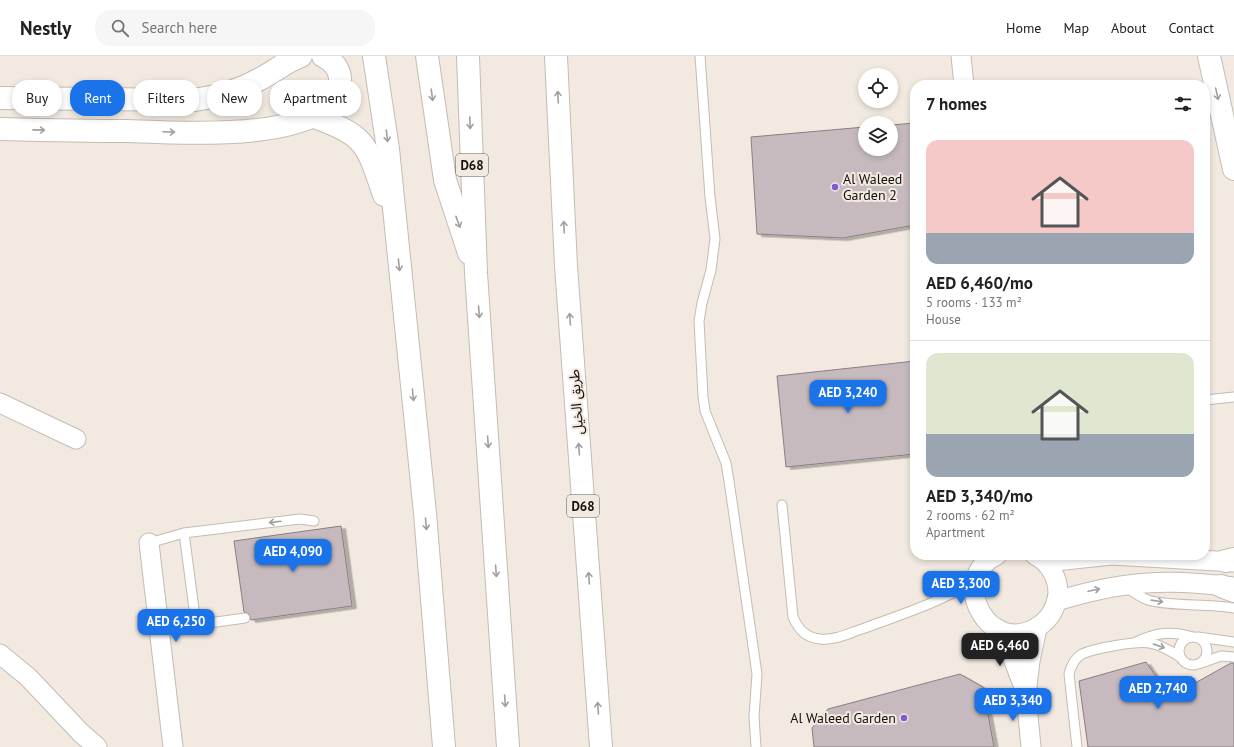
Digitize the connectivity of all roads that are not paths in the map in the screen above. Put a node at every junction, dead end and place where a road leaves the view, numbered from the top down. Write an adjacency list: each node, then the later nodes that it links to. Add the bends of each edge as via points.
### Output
1 (323, 56): 10 (main road, via 333,62)
2 (374, 56): 16 (main road, one-way to 16, via 387,133)
3 (427, 56): 17 (main road, one-way to 17, via 445,180)
4 (468, 56): 17 (main road, D68, one-way to 17)
5 (556, 56): 52 (main road, طريق الخيل / D68, one-way to 5, via 566,266)
6 (700, 56): 53 (lane, via 715,238 711,270 699,321 703,396 705,411 726,463 729,481 757,674 754,717)
7 (961, 56): 11 (street)
8 (1209, 56): 15 (main road, one-way to 15)
9 (292, 58): 12 (main road, via 262,79 216,97 194,100)
10 (339, 80)
11 (963, 80)
12 (0, 98)
13 (312, 116): 14 (main road, one-way to 13, via 224,134 273,128); 16 (main road, via 342,127 364,145)
14 (0, 129)
15 (1234, 169)
16 (395, 222): 50 (main road, one-way to 50, via 425,513)
17 (476, 273): 51 (main road, D68, one-way to 51)
18 (1234, 397): 19 (lane)
19 (1210, 399)
20 (0, 403): 21 (street)
21 (76, 439)
22 (782, 505): 30 (lane, via 792,610 796,624 811,637 829,639 900,616 939,600)
23 (314, 521): 24 (lane, one-way to 24, via 300,519)
24 (184, 533): 25 (lane); 36 (lane)
25 (149, 543): 39 (street)
26 (990, 560): 30 (street)
27 (1042, 560): 33 (street, via 1051,568 1057,584)
28 (1210, 560): 29 (street)
29 (1231, 561)
30 (976, 580): 38 (street, via 976,605 986,621)
31 (1122, 584): 32 (street, via 1188,582); 33 (street, one-way to 31); 34 (lane, one-way to 34, via 1140,596 1156,602)
32 (1230, 588)
33 (1057, 601): 37 (street, via 1050,616)
34 (1234, 608)
35 (245, 618): 36 (lane)
36 (196, 624): 39 (lane)
37 (1037, 628): 38 (street, via 1017,634); 47 (street)
38 (998, 629): 47 (street, via 1014,661)
39 (159, 630): 49 (street)
40 (1195, 637): 41 (lane, via 1164,632); 42 (lane); 44 (lane, via 1182,641); 46 (lane, via 1203,640 1208,649)
41 (1136, 642): 44 (lane, one-way to 44, via 1161,646); 55 (lane, via 1082,654 1071,666 1069,682)
42 (1234, 642)
43 (0, 654): 48 (street)
44 (1180, 657): 46 (lane, via 1189,664)
45 (1234, 657): 46 (lane, via 1221,656)
46 (1200, 663)
47 (1026, 695): 54 (street)
48 (98, 747)
49 (173, 747)
50 (444, 747)
51 (508, 747)
52 (601, 747)
53 (756, 747)
54 (1031, 747)
55 (1077, 747)

